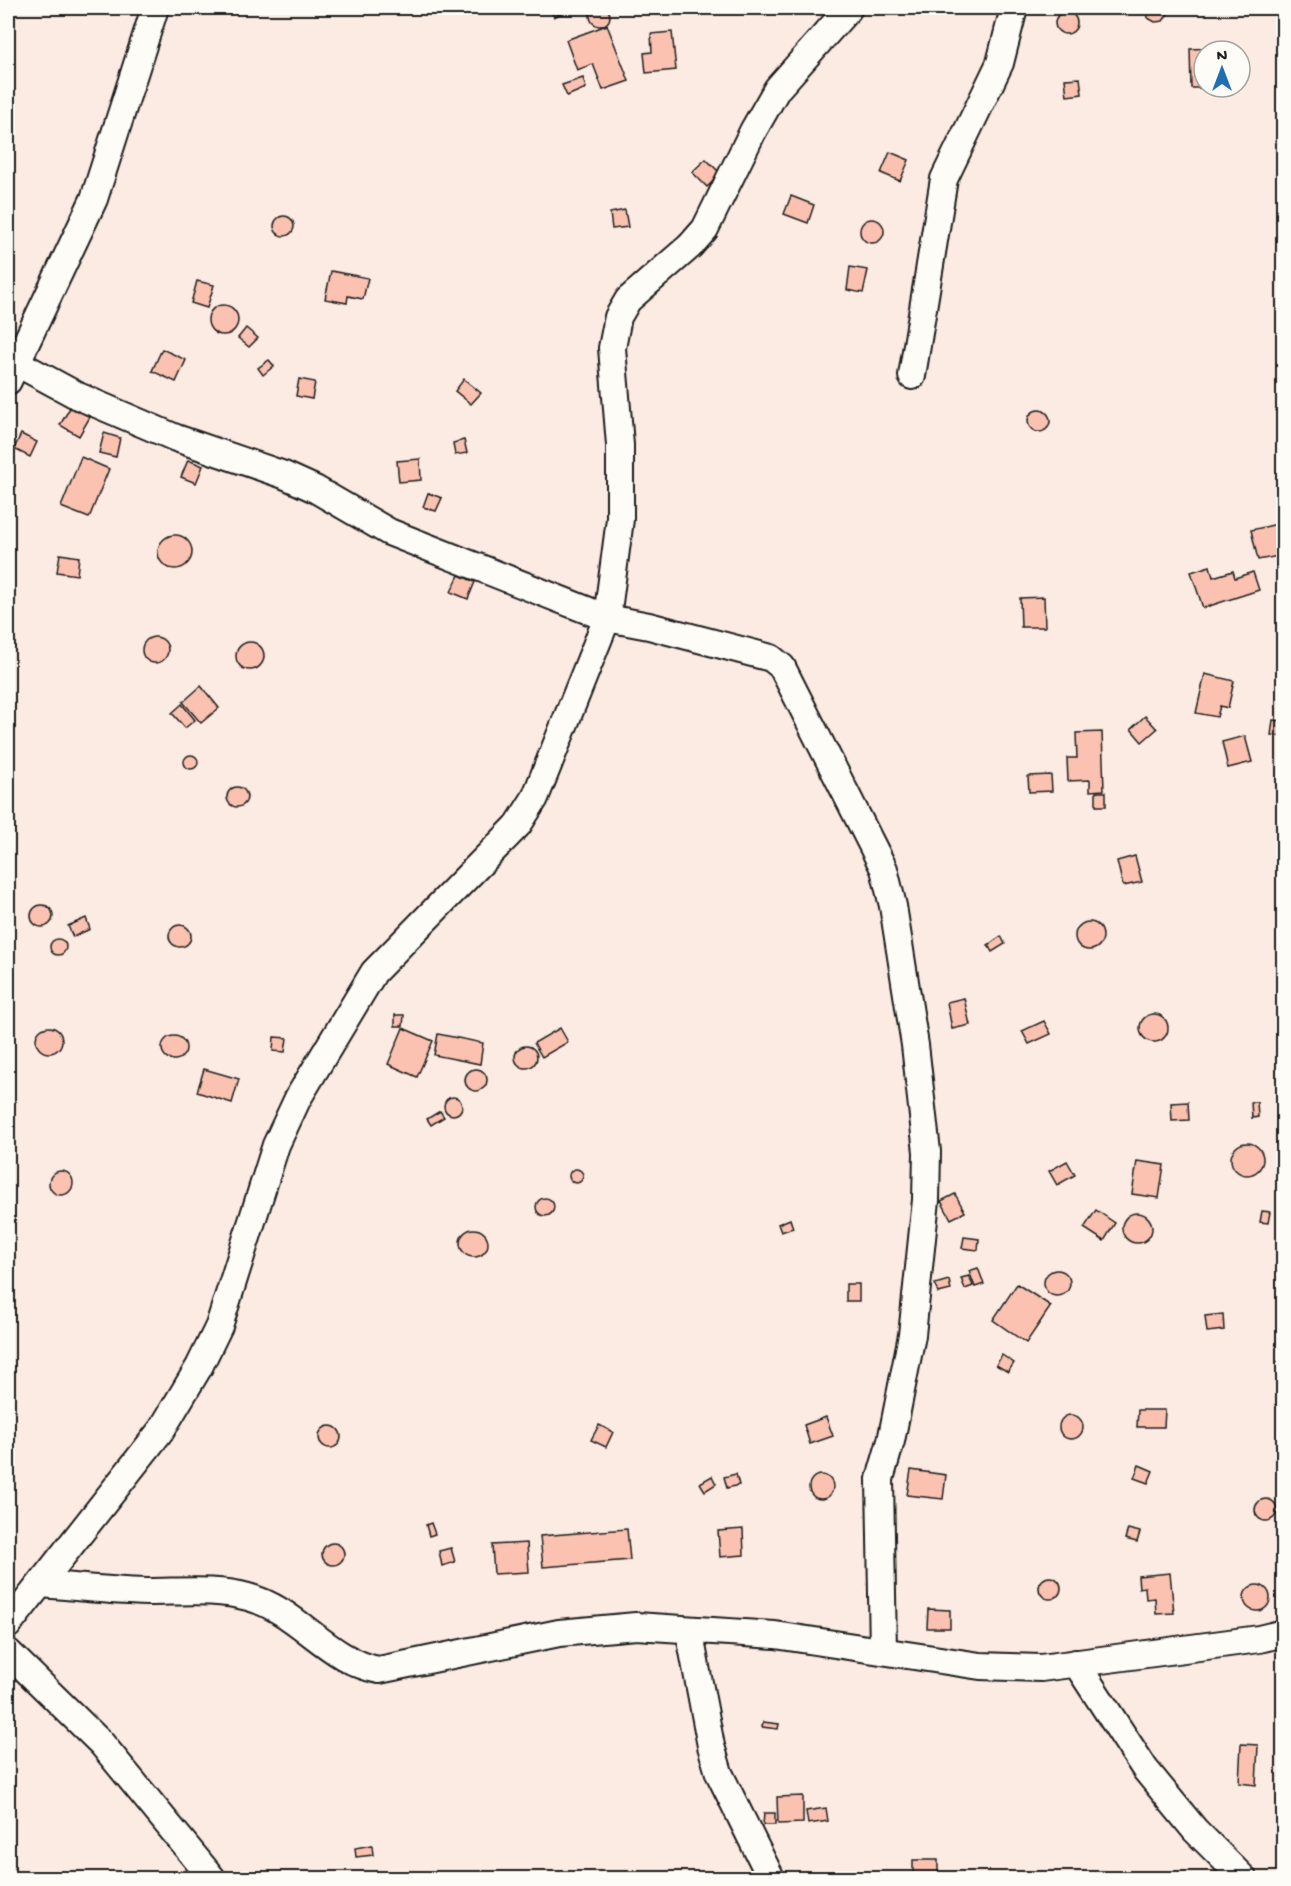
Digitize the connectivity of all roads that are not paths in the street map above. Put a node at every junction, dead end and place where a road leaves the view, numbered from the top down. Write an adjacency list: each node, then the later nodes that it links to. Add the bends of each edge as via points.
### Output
1 (155, 8): 4 (street, via 94,200)
2 (849, 8): 6 (street, via 777,89 705,229 628,300 618,317 612,348 620,445 620,519)
3 (1014, 8): 5 (street, via 1000,63 944,179)
4 (12, 372): 6 (street, via 176,438 284,475 390,532)
5 (912, 376)
6 (607, 618): 7 (street, via 535,798 518,825 374,972 297,1098 276,1145 219,1326 199,1367 162,1429); 11 (street, via 777,662 884,869 915,1045 927,1152 912,1335 880,1479)
7 (42, 1584): 8 (street); 9 (street, via 249,1597 269,1605 342,1657 361,1667 379,1670 559,1633 636,1626)
8 (8, 1625)
9 (688, 1630): 11 (street, via 775,1635); 15 (street, via 719,1773)
10 (1284, 1633): 13 (street)
11 (883, 1651): 13 (street, via 980,1666 1041,1668)
12 (8, 1652): 14 (street, via 102,1744)
13 (1076, 1663): 16 (street, via 1145,1768 1195,1830)
14 (212, 1878)
15 (771, 1878)
16 (1243, 1878)

